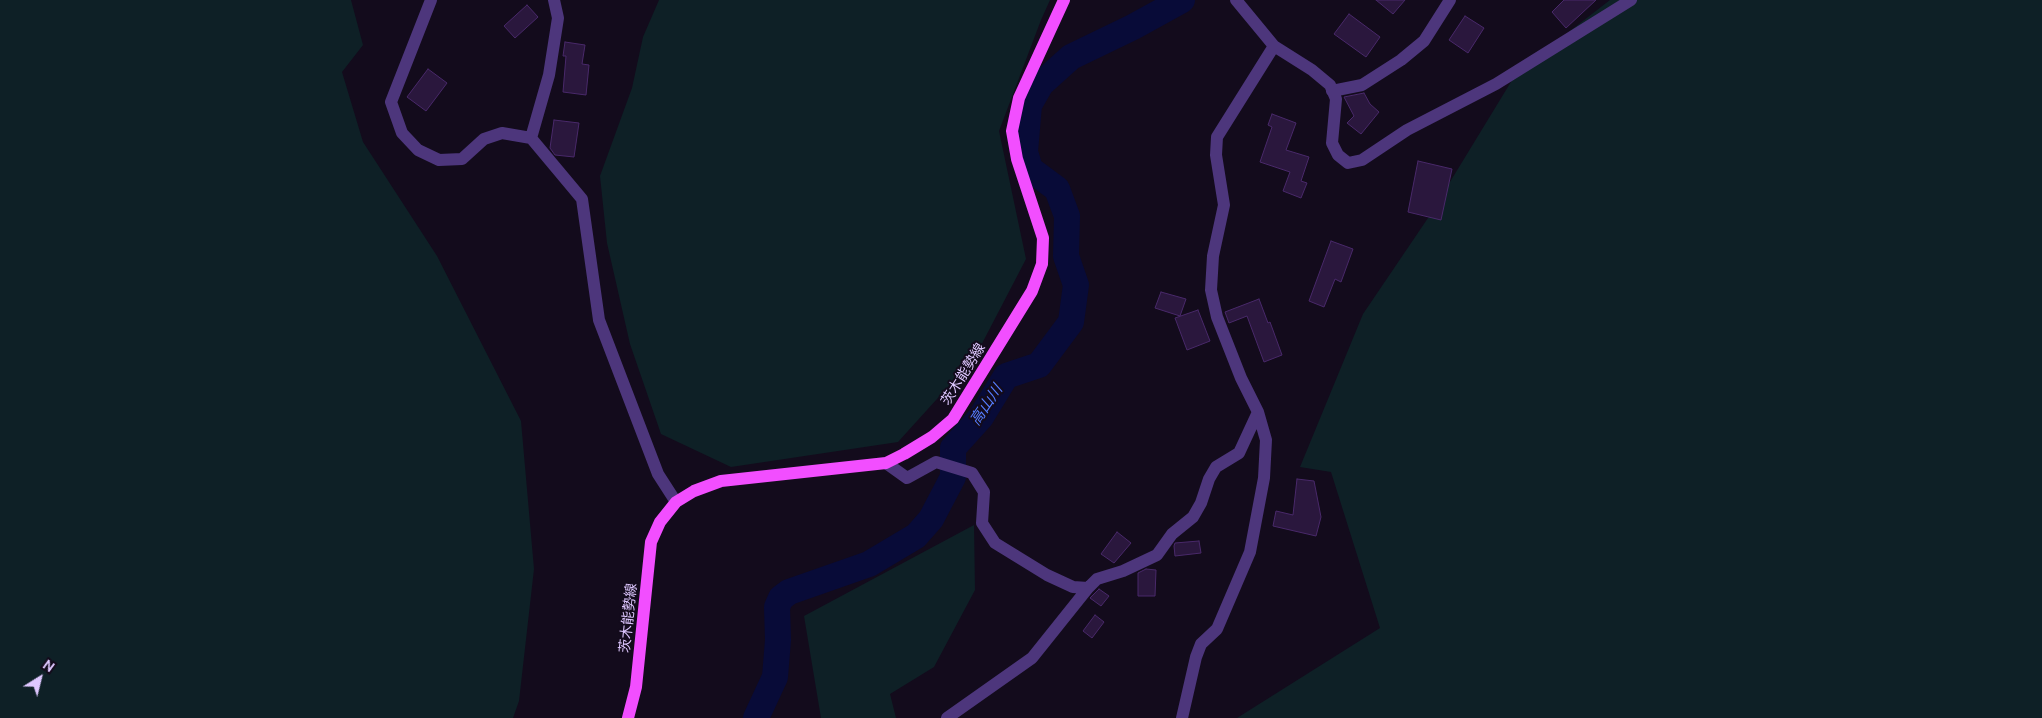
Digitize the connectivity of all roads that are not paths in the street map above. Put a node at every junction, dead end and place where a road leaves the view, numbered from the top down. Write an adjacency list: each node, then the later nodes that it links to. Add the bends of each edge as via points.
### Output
1 (431, 0): 9 (street, via 391,102 402,133 418,150 439,160 462,159 484,139 502,133)
2 (554, 0): 9 (street, via 558,18 549,75)
3 (1064, 0): 11 (main road, 茨木能勢線, via 1019,98 1012,131 1017,159 1043,238 1042,264 1032,291 953,419 932,437)
4 (1236, 0): 7 (street)
5 (1450, 0): 8 (street, via 1424,41 1401,60 1362,85)
6 (1631, 0): 8 (street, via 1496,84 1407,130 1362,160 1348,163 1338,155 1332,143 1336,99)
7 (1274, 46): 8 (street, via 1312,70 1330,85); 10 (street, via 1216,138 1224,205 1213,256 1211,290 1217,317)
8 (1332, 91)
9 (531, 138): 12 (street, via 582,200 599,320 658,474)
10 (1258, 412): 13 (street, via 1239,453 1216,468 1202,503 1157,555 1097,579); 16 (street, via 1266,440 1264,478 1250,552 1217,630 1202,644 1196,657)
11 (886, 463): 12 (main road, 茨木能勢線, via 721,481); 13 (street, via 907,478 936,462 972,473 984,492 982,522 995,543 1047,576 1073,587)
12 (676, 502): 14 (main road, 茨木能勢線, via 660,522 651,542 636,687)
13 (1088, 588): 15 (street, via 1032,658)
14 (628, 718)
15 (947, 718)
16 (1182, 718)

